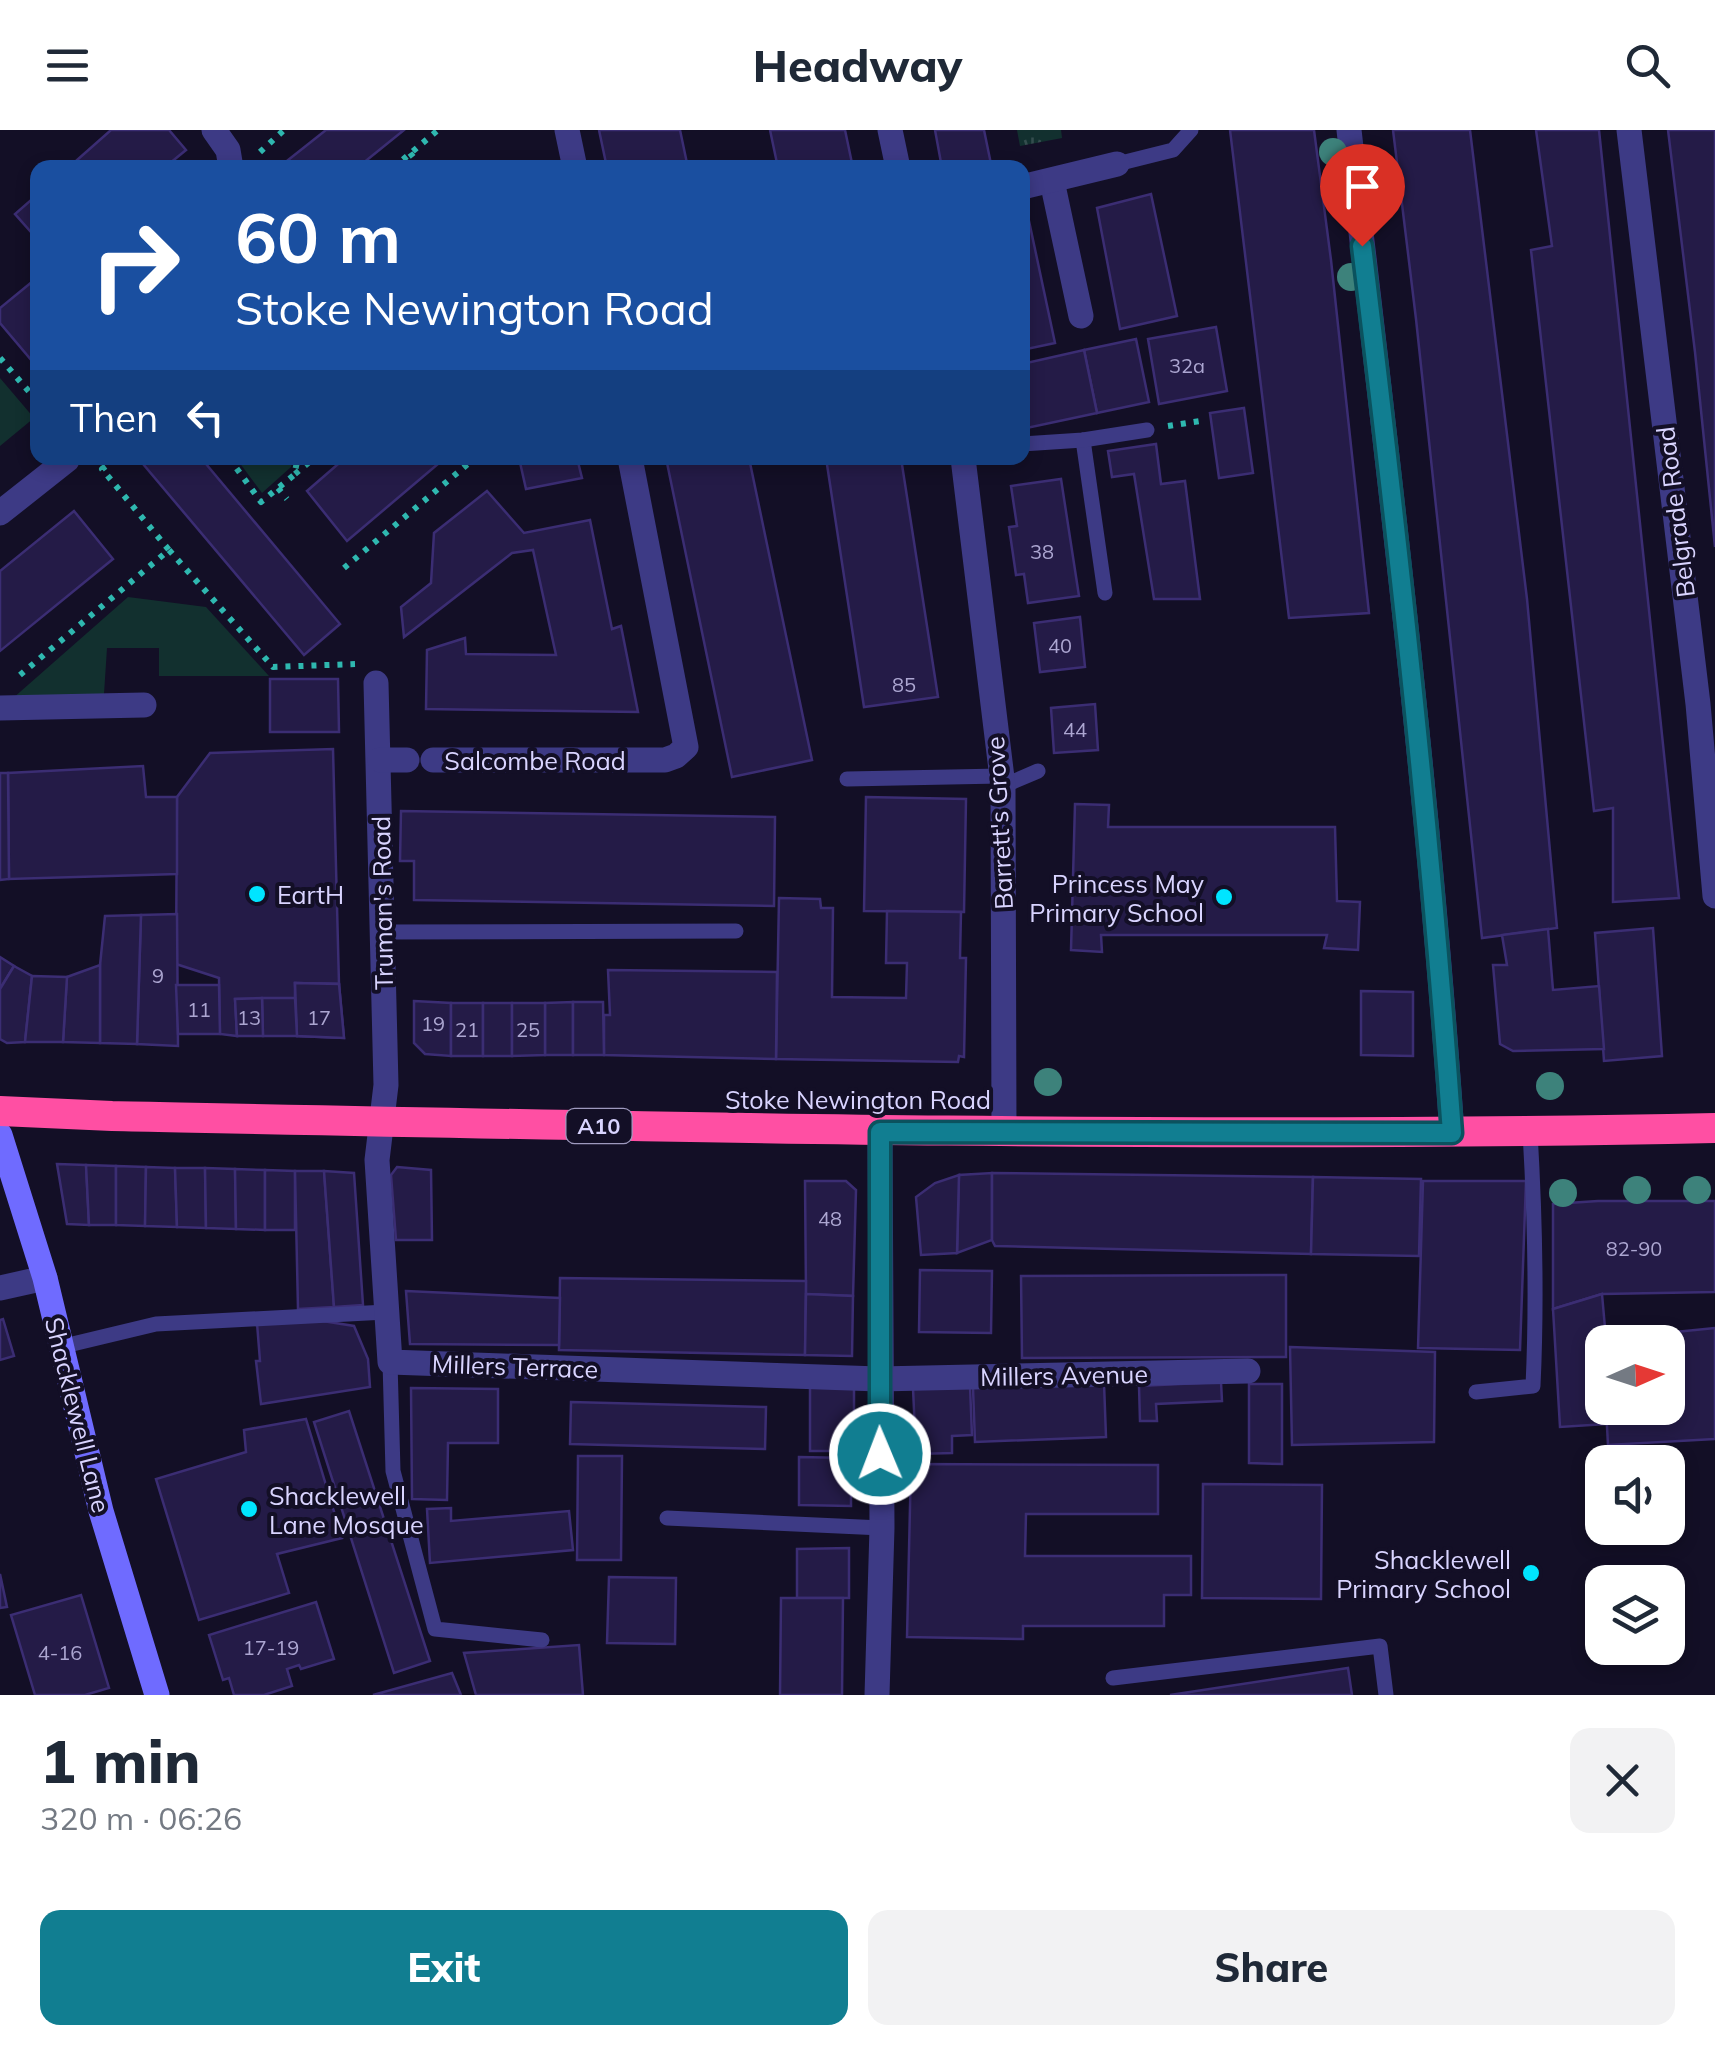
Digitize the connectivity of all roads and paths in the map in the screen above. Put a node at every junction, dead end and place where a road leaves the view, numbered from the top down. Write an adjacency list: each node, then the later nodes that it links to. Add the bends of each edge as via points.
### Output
1 (214, 130): 10 (street)
2 (284, 130): 11 (path)
3 (438, 130): 9 (path)
4 (567, 130): 14 (street)
5 (890, 130): 15 (street)
6 (1191, 130): 16 (lane, via 1173,150)
7 (1349, 130): 58 (street, via 1410,658)
8 (1629, 130): 49 (street, Belgrade Road)
9 (410, 154): 12 (path); 13 (path)
10 (236, 160)
11 (246, 160)
12 (403, 160)
13 (415, 160)
14 (573, 160)
15 (896, 160)
16 (1117, 164): 17 (street)
17 (1052, 181): 18 (street); 19 (street)
18 (1030, 185)
19 (1081, 316)
20 (0, 358): 21 (path)
21 (30, 393)
22 (1147, 430): 23 (lane)
23 (1083, 440): 24 (lane); 39 (lane)
24 (1030, 443)
25 (62, 465): 36 (street)
26 (108, 465): 37 (path, via 102,469)
27 (233, 465): 34 (path, via 262,502)
28 (296, 465): 33 (path)
29 (306, 465): 33 (path)
30 (460, 465): 38 (path)
31 (631, 465): 45 (street, Salcombe Road, via 686,747 665,760)
32 (964, 465): 48 (street, Barrett's Grove)
33 (294, 475): 34 (path)
34 (278, 488): 35 (path)
35 (287, 500)
36 (0, 513)
37 (169, 550): 40 (path, via 273,667); 41 (path)
38 (344, 568)
39 (1105, 593)
40 (358, 664)
41 (14, 680)
42 (376, 683): 45 (street, Truman's Road)
43 (144, 705): 44 (street)
44 (0, 708)
45 (380, 760): 51 (street, Truman's Road)
46 (1038, 771): 48 (lane)
47 (848, 779): 48 (lane)
48 (1002, 781): 55 (street, Barrett's Grove)
49 (1715, 896)
50 (736, 931): 51 (lane)
51 (383, 932): 53 (street, Truman's Road)
52 (0, 1111): 53 (highway, Stoke Newington Road / A10)
53 (382, 1122): 56 (highway, Stoke Newington Road / A10); 62 (street, via 377,1160)
54 (1715, 1128): 57 (highway, Stoke Newington Road / A10)
55 (1004, 1131): 56 (highway, Stoke Newington Road / A10); 58 (highway, Stoke Newington Road / A10)
56 (880, 1132): 66 (street)
57 (1530, 1132): 58 (highway, Stoke Newington Road / A10); 67 (lane, via 1533,1386)
58 (1452, 1133)
59 (0, 1135): 60 (street, Shacklewell Lane)
60 (44, 1278): 61 (street); 63 (street, Shacklewell Lane)
61 (0, 1288)
62 (386, 1312): 63 (lane, via 156,1324); 64 (street)
63 (60, 1347): 72 (street, Shacklewell Lane)
64 (390, 1362): 66 (street, Millers Terrace); 70 (lane, via 393,1472 435,1628)
65 (1248, 1371): 66 (street, Millers Avenue)
66 (880, 1379): 69 (street)
67 (1476, 1392)
68 (667, 1518): 69 (lane)
69 (882, 1528): 73 (street)
70 (542, 1640)
71 (1113, 1678): 74 (lane, via 1380,1646)
72 (157, 1695)
73 (877, 1695)
74 (1386, 1695)

